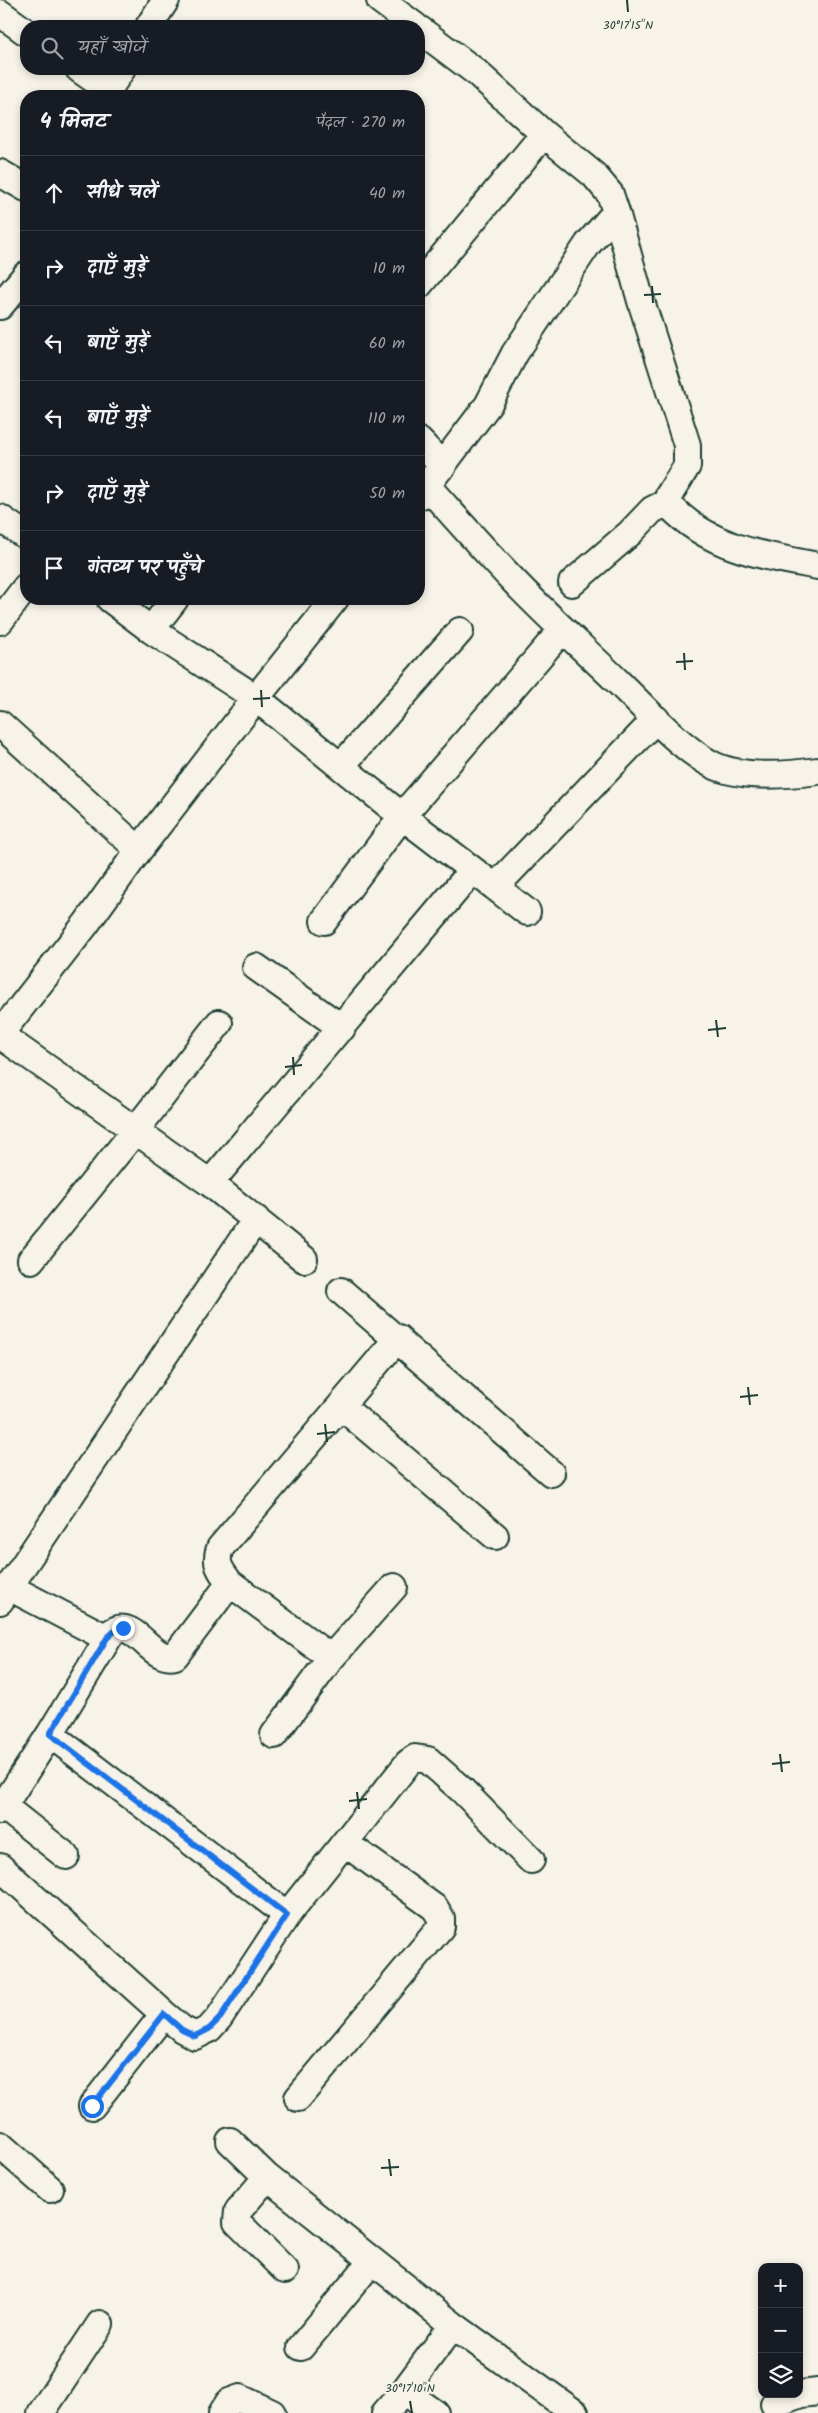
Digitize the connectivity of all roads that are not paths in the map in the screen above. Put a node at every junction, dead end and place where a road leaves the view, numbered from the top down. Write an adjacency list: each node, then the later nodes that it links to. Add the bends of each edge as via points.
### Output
1 (166, 0): 4 (street)
2 (380, 0): 5 (street)
3 (0, 13): 6 (street)
4 (153, 20)
5 (407, 20)
6 (20, 28)
7 (425, 34): 10 (street, via 476,72)
8 (91, 75): 9 (street)
9 (112, 85)
10 (544, 134): 13 (street, via 594,175 610,194); 14 (street)
11 (0, 173): 12 (street)
12 (20, 185)
13 (616, 212): 18 (street, via 588,244 515,352 488,405); 21 (street, via 687,445 687,466)
14 (425, 279)
15 (20, 282): 16 (street)
16 (0, 306)
17 (425, 447): 18 (street)
18 (443, 466): 19 (street)
19 (425, 488)
20 (425, 493): 32 (street)
21 (668, 502): 24 (street, via 692,525 729,546); 25 (street, via 652,510)
22 (0, 518): 23 (street)
23 (20, 532)
24 (818, 566)
25 (572, 583)
26 (20, 595): 30 (street)
27 (118, 605): 31 (street)
28 (170, 605): 31 (street)
29 (330, 605): 34 (street)
30 (0, 621)
31 (151, 630): 34 (street)
32 (562, 630): 35 (street); 39 (street)
33 (460, 631): 37 (street)
34 (256, 698): 37 (street); 40 (street)
35 (656, 719): 38 (street, via 714,765 728,770 772,775); 42 (street)
36 (0, 724): 40 (street)
37 (341, 766): 39 (street)
38 (818, 771)
39 (402, 816): 41 (street); 44 (street)
40 (139, 850): 48 (street)
41 (472, 871): 42 (street); 47 (street)
42 (495, 887): 43 (street)
43 (527, 912)
44 (324, 921)
45 (256, 967): 47 (street)
46 (219, 1023): 49 (street)
47 (342, 1028): 50 (street)
48 (0, 1035): 49 (street)
49 (135, 1131): 50 (street); 52 (street)
50 (210, 1183): 51 (street)
51 (256, 1219): 53 (street); 61 (street)
52 (31, 1260)
53 (304, 1260)
54 (341, 1291): 55 (street)
55 (398, 1338): 56 (street); 57 (street)
56 (341, 1406): 58 (street); 59 (street, via 220,1548 217,1563)
57 (551, 1473)
58 (495, 1536)
59 (230, 1583): 62 (street, via 175,1656 162,1656 123,1628); 63 (street)
60 (394, 1586): 63 (street)
61 (4, 1594): 62 (street)
62 (107, 1638): 64 (street)
63 (331, 1658): 65 (street)
64 (50, 1734): 66 (street); 71 (street)
65 (274, 1734)
66 (2, 1809): 68 (street)
67 (345, 1843): 69 (street, via 408,1763 422,1758 463,1792); 71 (street); 73 (street, via 435,1908 442,1922)
68 (66, 1856)
69 (531, 1860)
70 (0, 1867): 72 (street)
71 (287, 1915): 72 (street, via 220,2018 209,2029 195,2036 182,2030)
72 (164, 2014): 74 (street)
73 (298, 2098)
74 (92, 2106)
75 (230, 2142): 77 (street)
76 (0, 2145): 78 (street)
77 (267, 2177): 79 (street); 80 (street, via 238,2211 237,2222)
78 (50, 2189)
79 (372, 2261): 82 (street); 83 (street)
80 (285, 2270)
81 (100, 2324): 87 (street)
82 (453, 2325): 84 (street); 92 (street)
83 (301, 2347)
84 (404, 2391): 90 (street); 91 (street)
85 (818, 2392): 86 (street, via 801,2394)
86 (774, 2404)
87 (41, 2413)
88 (222, 2413): 89 (street, via 229,2402 240,2398)
89 (272, 2413)
90 (385, 2413)
91 (435, 2413)
92 (575, 2413)

